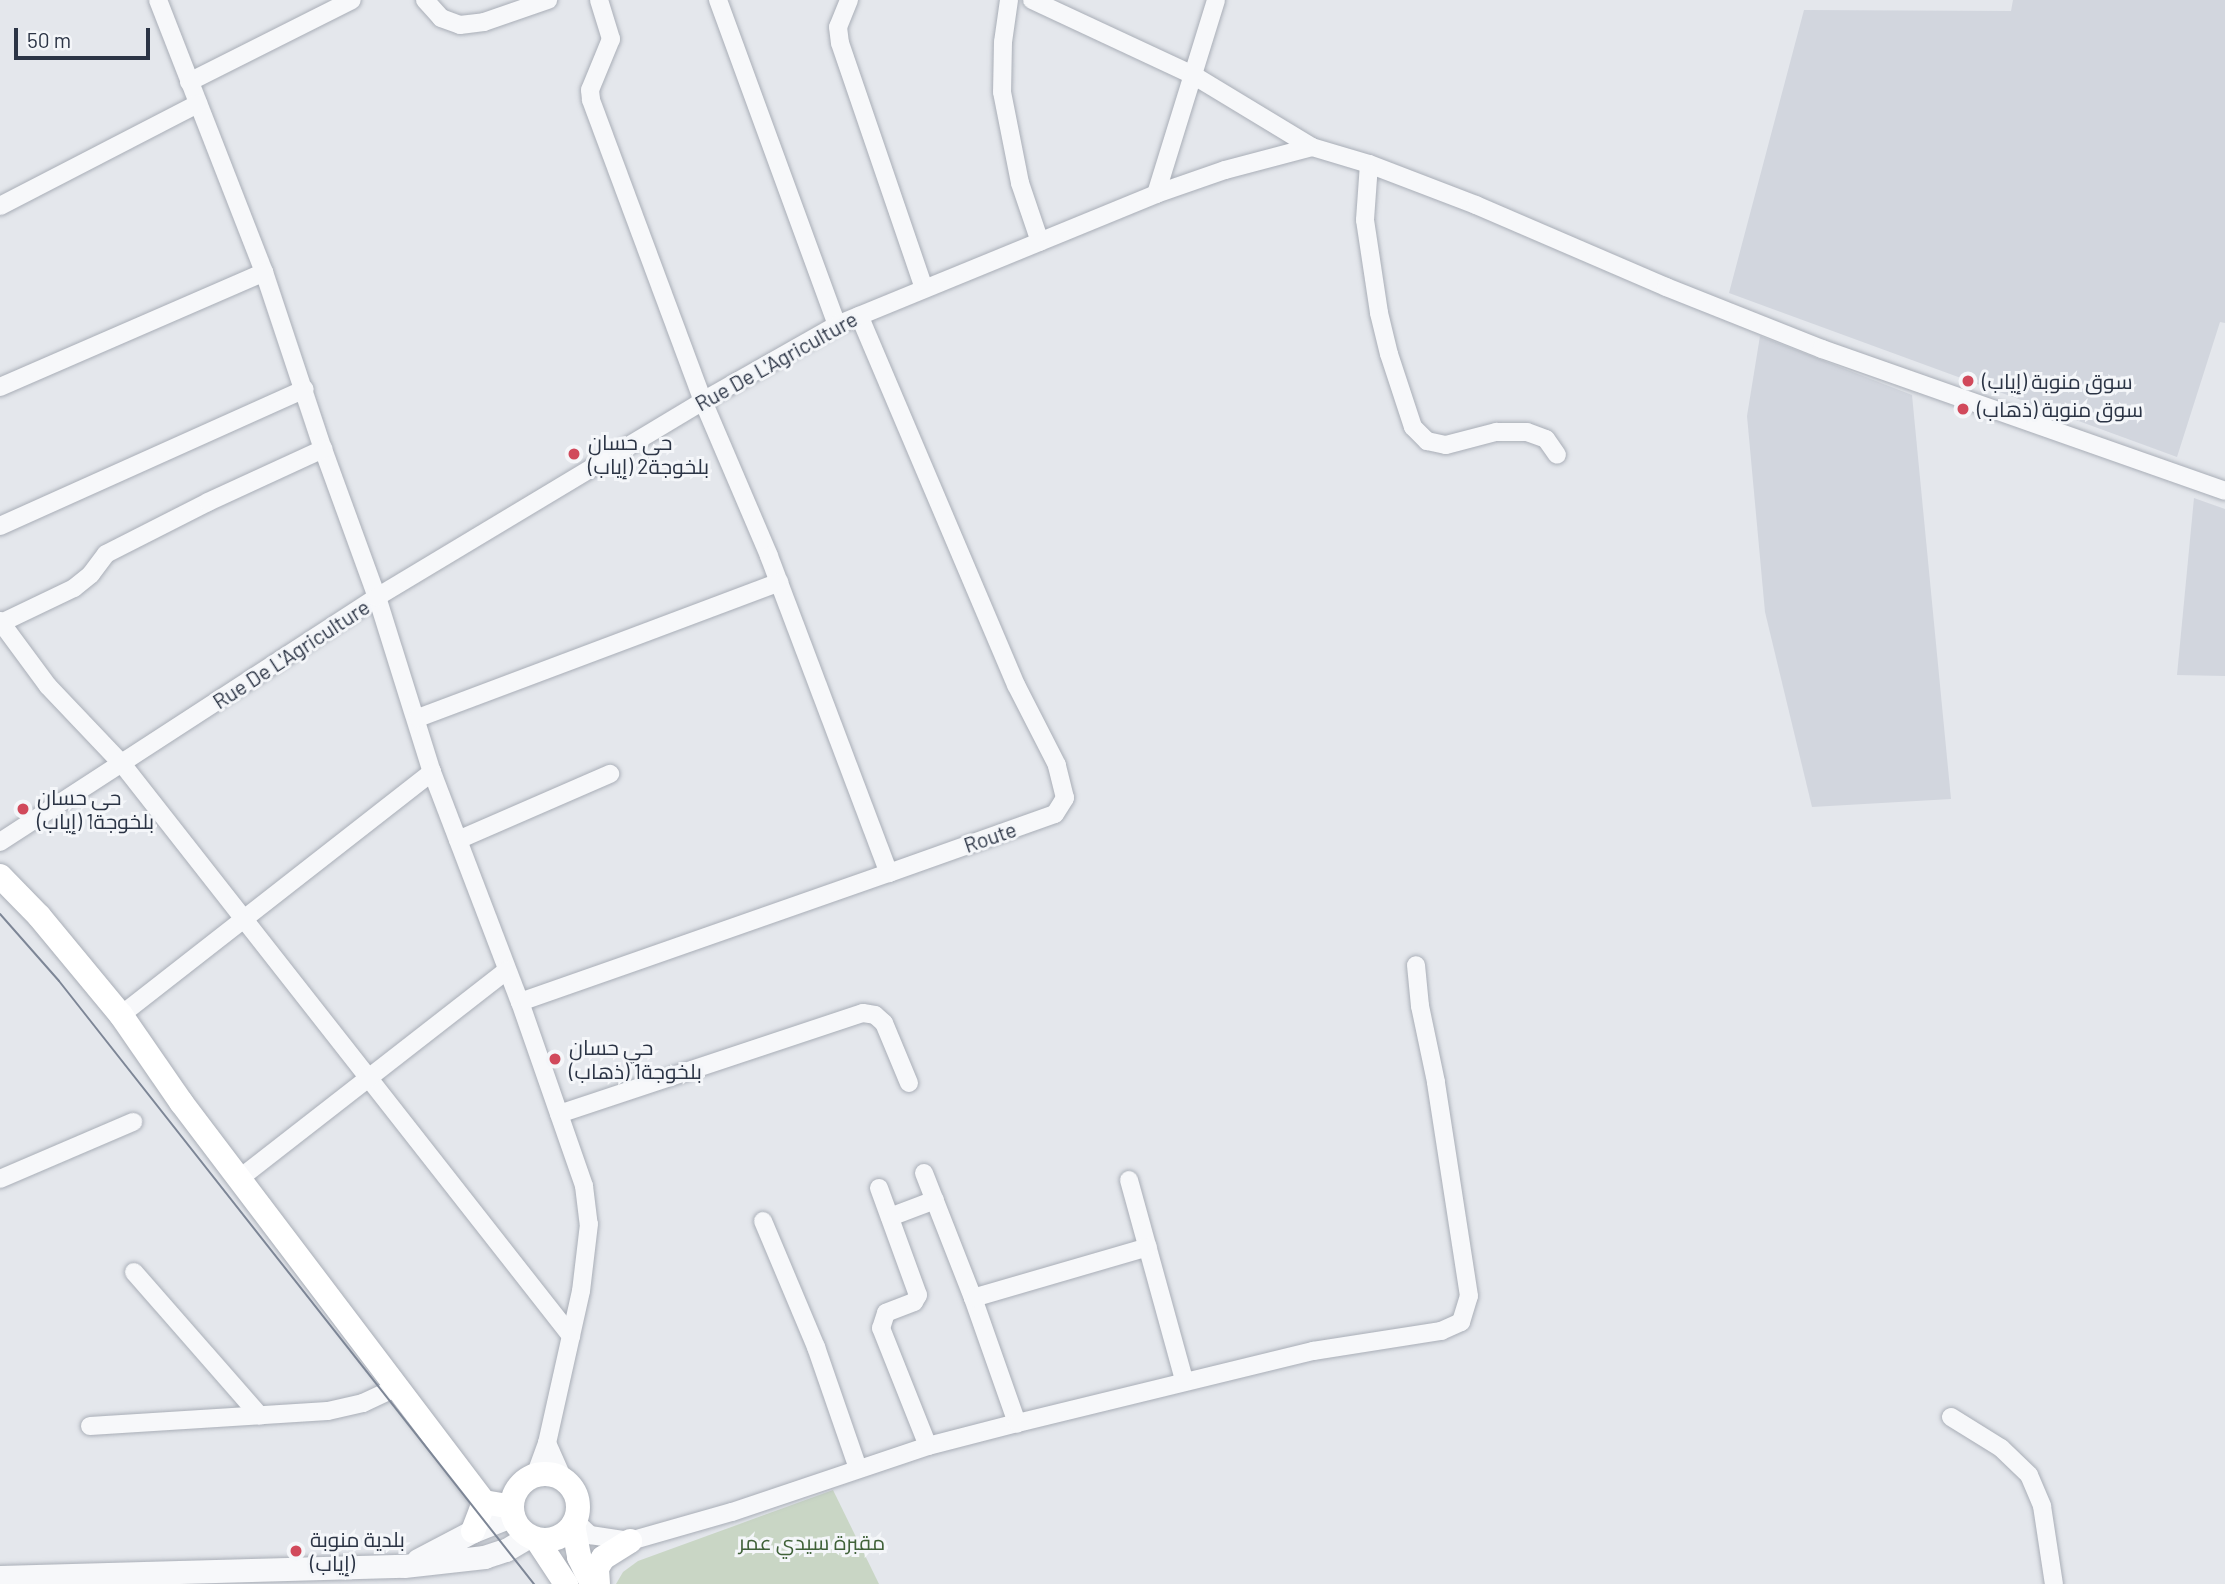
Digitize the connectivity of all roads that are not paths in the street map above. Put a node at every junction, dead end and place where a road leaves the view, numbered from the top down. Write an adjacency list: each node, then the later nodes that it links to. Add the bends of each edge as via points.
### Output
1 (158, 0): 12 (street)
2 (352, 0): 12 (street)
3 (425, 0): 4 (street, via 441,18 472,25)
4 (548, 0)
5 (600, 0): 25 (street, via 611,39 590,90 591,100)
6 (718, 0): 22 (street)
7 (849, 0): 20 (street, via 838,27 840,43)
8 (1009, 0): 18 (street, via 1002,92 1020,183)
9 (1032, 0): 11 (street)
10 (1216, 0): 11 (street)
11 (1193, 75): 14 (street); 16 (street)
12 (189, 82): 13 (street)
13 (198, 104): 17 (street); 19 (street)
14 (1312, 147): 15 (street); 16 (street, Rue De L'Agriculture)
15 (1369, 164): 27 (street, via 1366,220 1379,313 1413,427 1427,441 1446,445 1496,432 1527,432 1546,439); 28 (street, via 1822,349)
16 (1156, 194): 18 (street, Rue De L'Agriculture)
17 (0, 205)
18 (1040, 242): 20 (street, Rue De L'Agriculture)
19 (264, 272): 23 (street); 24 (street)
20 (924, 288): 21 (street, Rue De L'Agriculture)
21 (859, 316): 22 (street, Rue De L'Agriculture); 39 (street, Route, via 1016,685 1057,765 1065,799 1055,814)
22 (837, 325): 25 (street, Rue De L'Agriculture)
23 (0, 387)
24 (305, 389): 26 (street); 29 (street)
25 (703, 401): 30 (street); 31 (street, Rue De L'Agriculture)
26 (323, 449): 31 (street); 32 (street, via 106,554 74,588)
27 (1557, 455)
28 (2225, 491)
29 (0, 526)
30 (779, 582): 33 (street); 39 (street)
31 (377, 597): 33 (street); 34 (street, Rue De L'Agriculture)
32 (0, 622): 34 (street, via 48,686)
33 (418, 718): 35 (street)
34 (123, 765): 38 (street, Rue De L'Agriculture); 41 (street)
35 (432, 772): 37 (street); 41 (street)
36 (610, 774): 37 (street)
37 (458, 841): 43 (street)
38 (0, 842)
39 (889, 873): 44 (street, Route)
40 (0, 876): 45 (main road)
41 (243, 919): 45 (street); 46 (street)
42 (1416, 965): 62 (street, via 1469,1296 1461,1322 1441,1331 1313,1351)
43 (507, 970): 44 (street); 46 (street)
44 (520, 1002): 48 (street)
45 (121, 1015): 51 (main road)
46 (366, 1077): 51 (street); 61 (street)
47 (909, 1083): 48 (street, via 884,1023 863,1013)
48 (559, 1114): 61 (street, via 583,1186 589,1224)
49 (133, 1122): 52 (street)
50 (924, 1173): 55 (street)
51 (240, 1178): 63 (main road)
52 (0, 1179)
53 (1129, 1180): 58 (street)
54 (878, 1188): 56 (street)
55 (934, 1200): 56 (street); 60 (street)
56 (890, 1217): 69 (street, via 918,1295 914,1302 886,1313 881,1328)
57 (763, 1221): 71 (street, via 816,1347)
58 (1148, 1247): 60 (street); 62 (street)
59 (134, 1272): 64 (street)
60 (973, 1298): 66 (street)
61 (571, 1336): 68 (street)
62 (1184, 1380): 66 (street)
63 (398, 1387): 64 (street, via 363,1403 328,1411); 70 (main road)
64 (260, 1416): 67 (street)
65 (1951, 1417): 86 (street, via 2001,1448 2029,1475 2042,1506)
66 (1017, 1423): 69 (street)
67 (90, 1426)
68 (547, 1443): 72 (street); 73 (street)
69 (929, 1446): 71 (street)
70 (456, 1467): 72 (main road, via 482,1482 501,1486); 74 (main road)
71 (858, 1468): 79 (street)
72 (531, 1476): 73 (main road); 75 (main road, via 516,1491)
73 (562, 1477): 76 (main road, via 579,1502)
74 (484, 1502): 75 (main road); 77 (main road)
75 (512, 1511): 77 (street); 78 (main road)
76 (574, 1523): 78 (main road, via 561,1536); 79 (street, via 590,1535); 84 (main road, via 579,1557)
77 (472, 1531): 80 (street)
78 (532, 1538): 80 (street, via 484,1558); 83 (main road)
79 (630, 1541): 85 (main road, via 603,1558 597,1569)
80 (404, 1566): 82 (street)
81 (0, 1577): 82 (street)
82 (152, 1579)
83 (566, 1584)
84 (592, 1584)
85 (598, 1584)
86 (2054, 1584)

